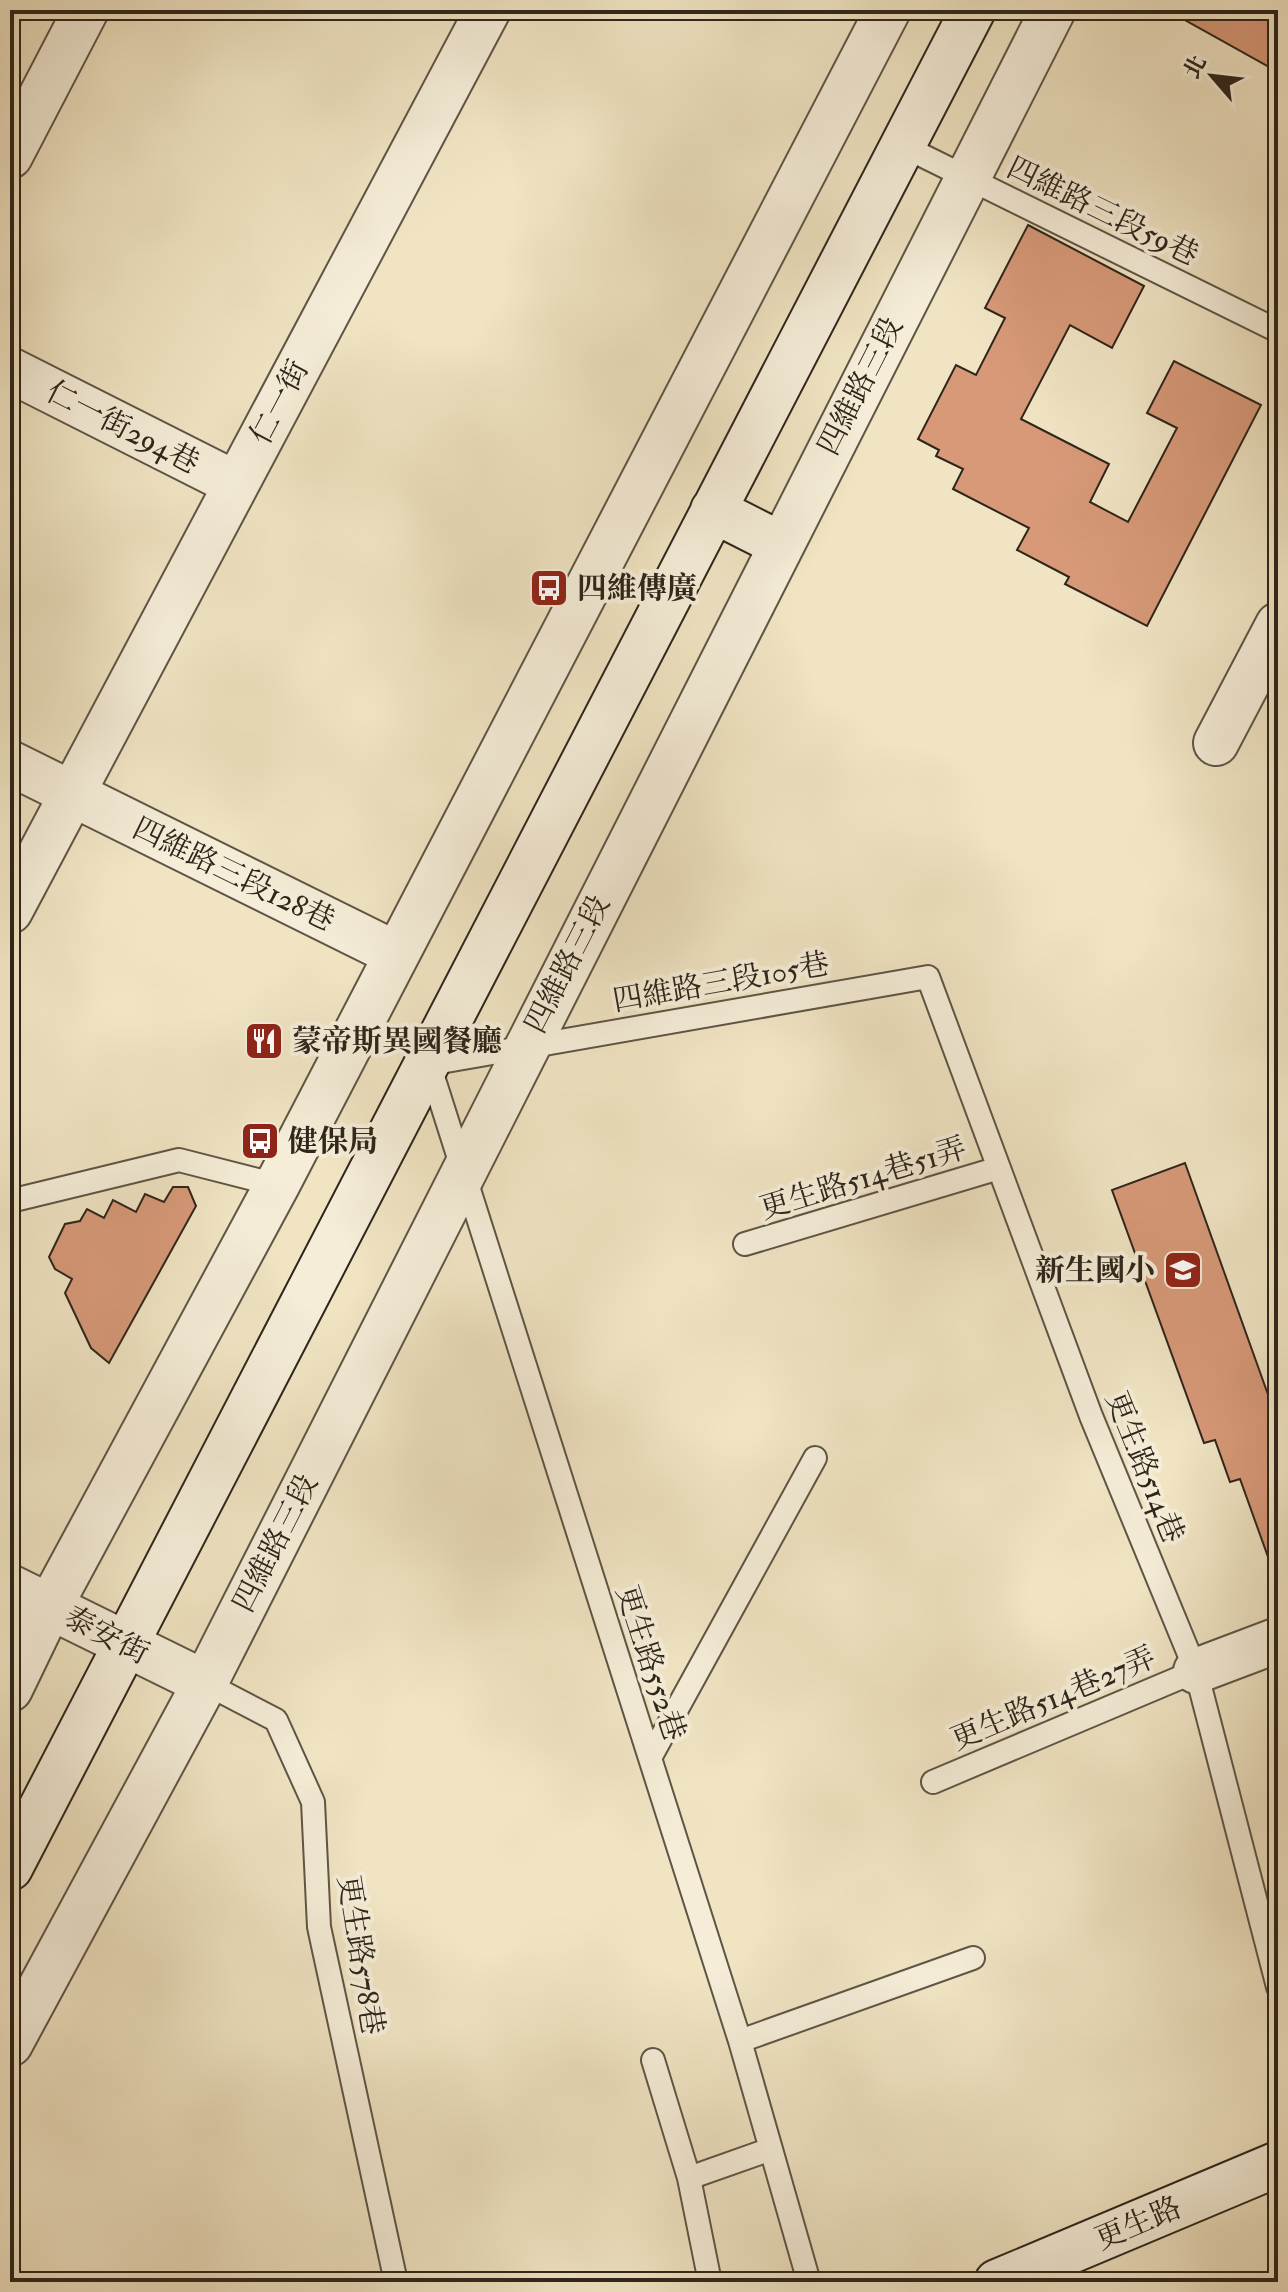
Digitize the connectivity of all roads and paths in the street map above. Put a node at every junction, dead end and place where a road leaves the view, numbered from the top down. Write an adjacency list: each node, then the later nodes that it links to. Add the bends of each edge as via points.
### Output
1 (86, 10): 7 (street)
2 (488, 10): 11 (street, 仁一街)
3 (888, 10): 19 (street)
4 (973, 10): 6 (street)
5 (1053, 10): 8 (street, 四維路三段)
6 (903, 146): 8 (lane, 四維路三段59巷); 12 (street)
7 (10, 156)
8 (966, 177): 9 (lane, 四維路三段59巷); 13 (street, 四維路三段)
9 (1278, 331)
10 (10, 370): 11 (street, 仁一街294巷)
11 (236, 484): 17 (street, 仁一街)
12 (713, 510): 13 (street); 22 (street)
13 (780, 544): 21 (street, 四維路三段)
14 (1278, 625): 15 (street)
15 (1216, 743)
16 (10, 763): 17 (street, 四維路三段128巷)
17 (72, 794): 18 (street, 仁一街); 19 (street, 四維路三段128巷)
18 (10, 911)
19 (396, 954): 25 (street)
20 (928, 977): 21 (lane, 四維路三段105巷); 23 (lane, 更生路514巷)
21 (525, 1047): 22 (lane, 四維路三段105巷); 24 (street, 四維路三段)
22 (429, 1064): 24 (lane, 更生路552巷); 32 (street)
23 (999, 1168): 27 (lane, 更生路514巷51弄); 33 (lane, 更生路514巷, via 1091,1416)
24 (463, 1170): 34 (street, 四維路三段); 36 (lane, 更生路552巷)
25 (277, 1185): 26 (lane, via 179,1160); 30 (street)
26 (10, 1201)
27 (745, 1244)
28 (815, 1458): 36 (lane)
29 (10, 1587): 30 (street, 泰安街)
30 (50, 1606): 32 (street, 泰安街); 35 (street)
31 (1278, 1640): 33 (street)
32 (124, 1645): 34 (street, 泰安街); 38 (street)
33 (1196, 1671): 37 (lane, 更生路514巷27弄); 40 (lane, 更生路514巷)
34 (205, 1683): 42 (street, 四維路三段); 48 (lane, 更生路578巷, via 276,1720 313,1802 319,1927)
35 (10, 1689)
36 (650, 1758): 41 (lane, 更生路552巷)
37 (933, 1782)
38 (10, 1868)
39 (973, 1958): 41 (lane)
40 (1278, 1987)
41 (740, 2041): 44 (lane, 更生路552巷)
42 (10, 2044)
43 (653, 2060): 46 (lane)
44 (771, 2149): 46 (lane); 50 (lane, 更生路552巷)
45 (1278, 2164): 47 (street, 更生路)
46 (689, 2178): 49 (lane)
47 (1018, 2278)
48 (396, 2282)
49 (710, 2282)
50 (809, 2282)

